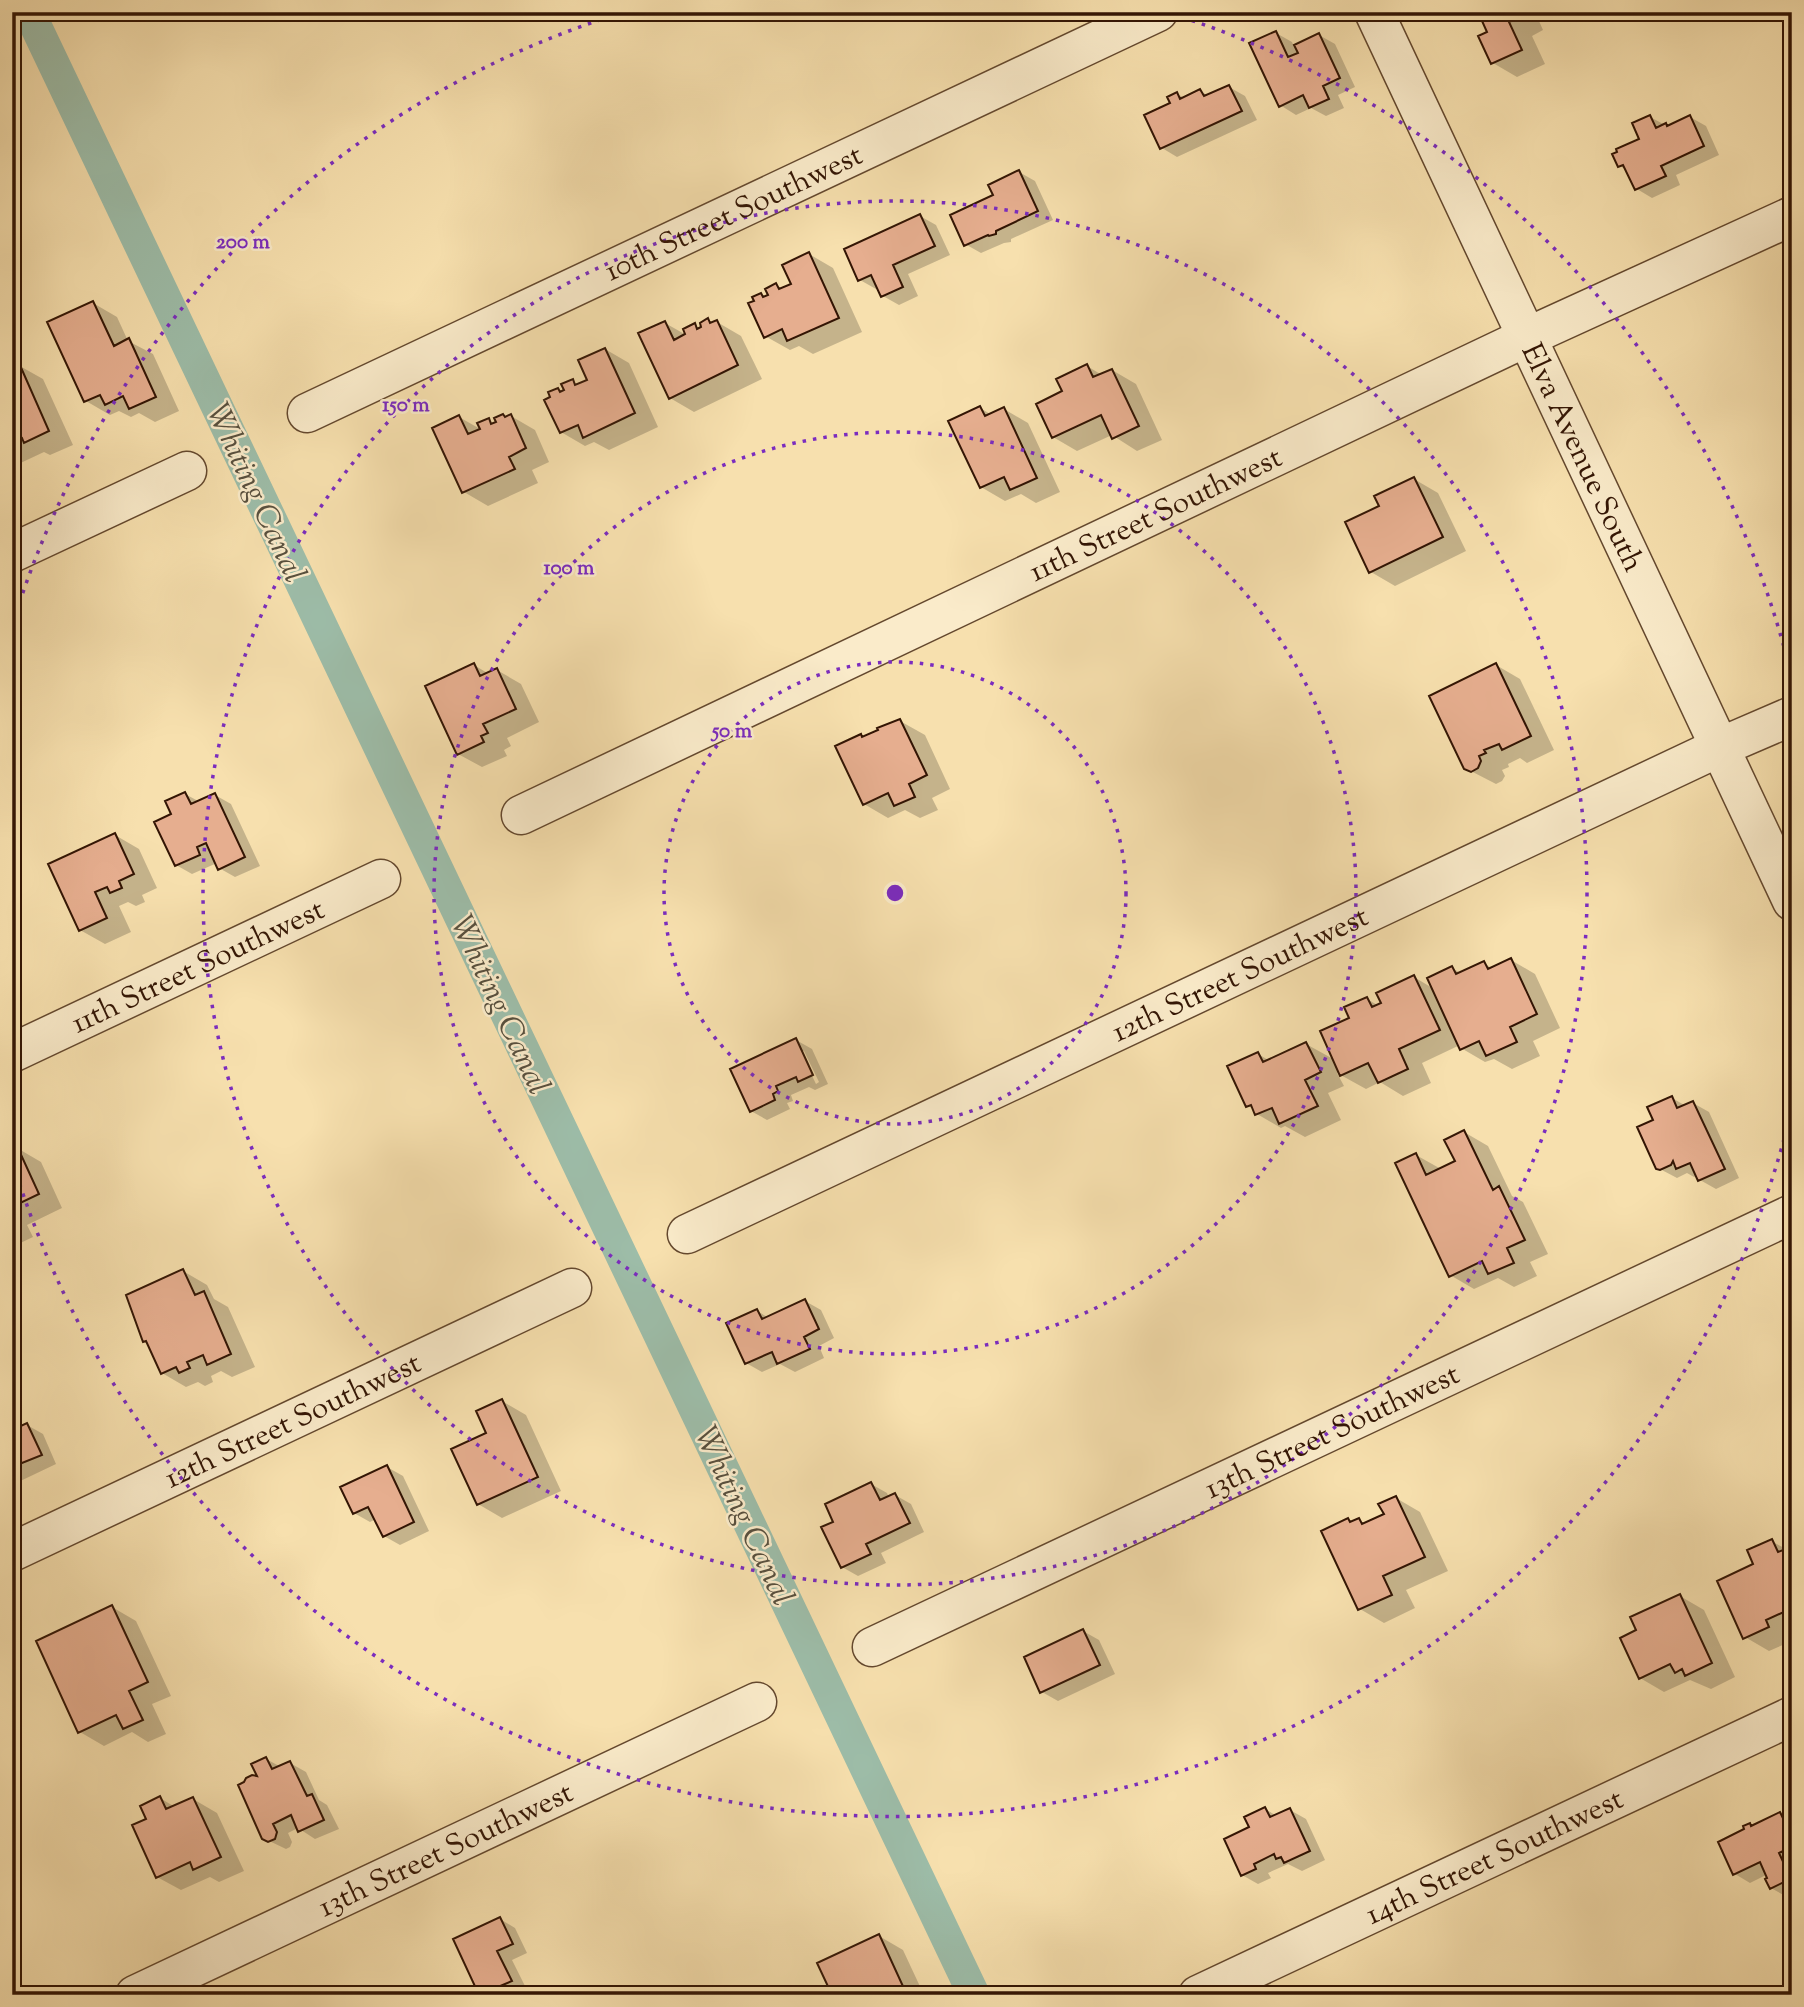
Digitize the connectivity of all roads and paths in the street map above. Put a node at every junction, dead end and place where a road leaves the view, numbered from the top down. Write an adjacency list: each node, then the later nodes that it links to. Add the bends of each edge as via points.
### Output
1 (1158, 12): 5 (street, 10th Street Southwest)
2 (1374, 12): 4 (street, Elva Avenue South)
3 (1792, 216): 4 (street, 11th Street Southwest)
4 (1527, 337): 9 (street, Elva Avenue South); 10 (street, 11th Street Southwest)
5 (307, 413)
6 (187, 471): 7 (street)
7 (12, 553)
8 (1792, 716): 9 (street, 12th Street Southwest)
9 (1720, 747): 12 (street, Elva Avenue South); 15 (street, 12th Street Southwest)
10 (521, 815)
11 (381, 878): 13 (street, 11th Street Southwest)
12 (1792, 901)
13 (12, 1053)
14 (1792, 1214): 18 (street, 13th Street Southwest)
15 (687, 1234)
16 (572, 1288): 17 (street, 12th Street Southwest)
17 (12, 1552)
18 (872, 1647)
19 (757, 1702): 21 (street, 13th Street Southwest)
20 (1792, 1716): 22 (street, 14th Street Southwest)
21 (135, 1995)
22 (1198, 1995)

